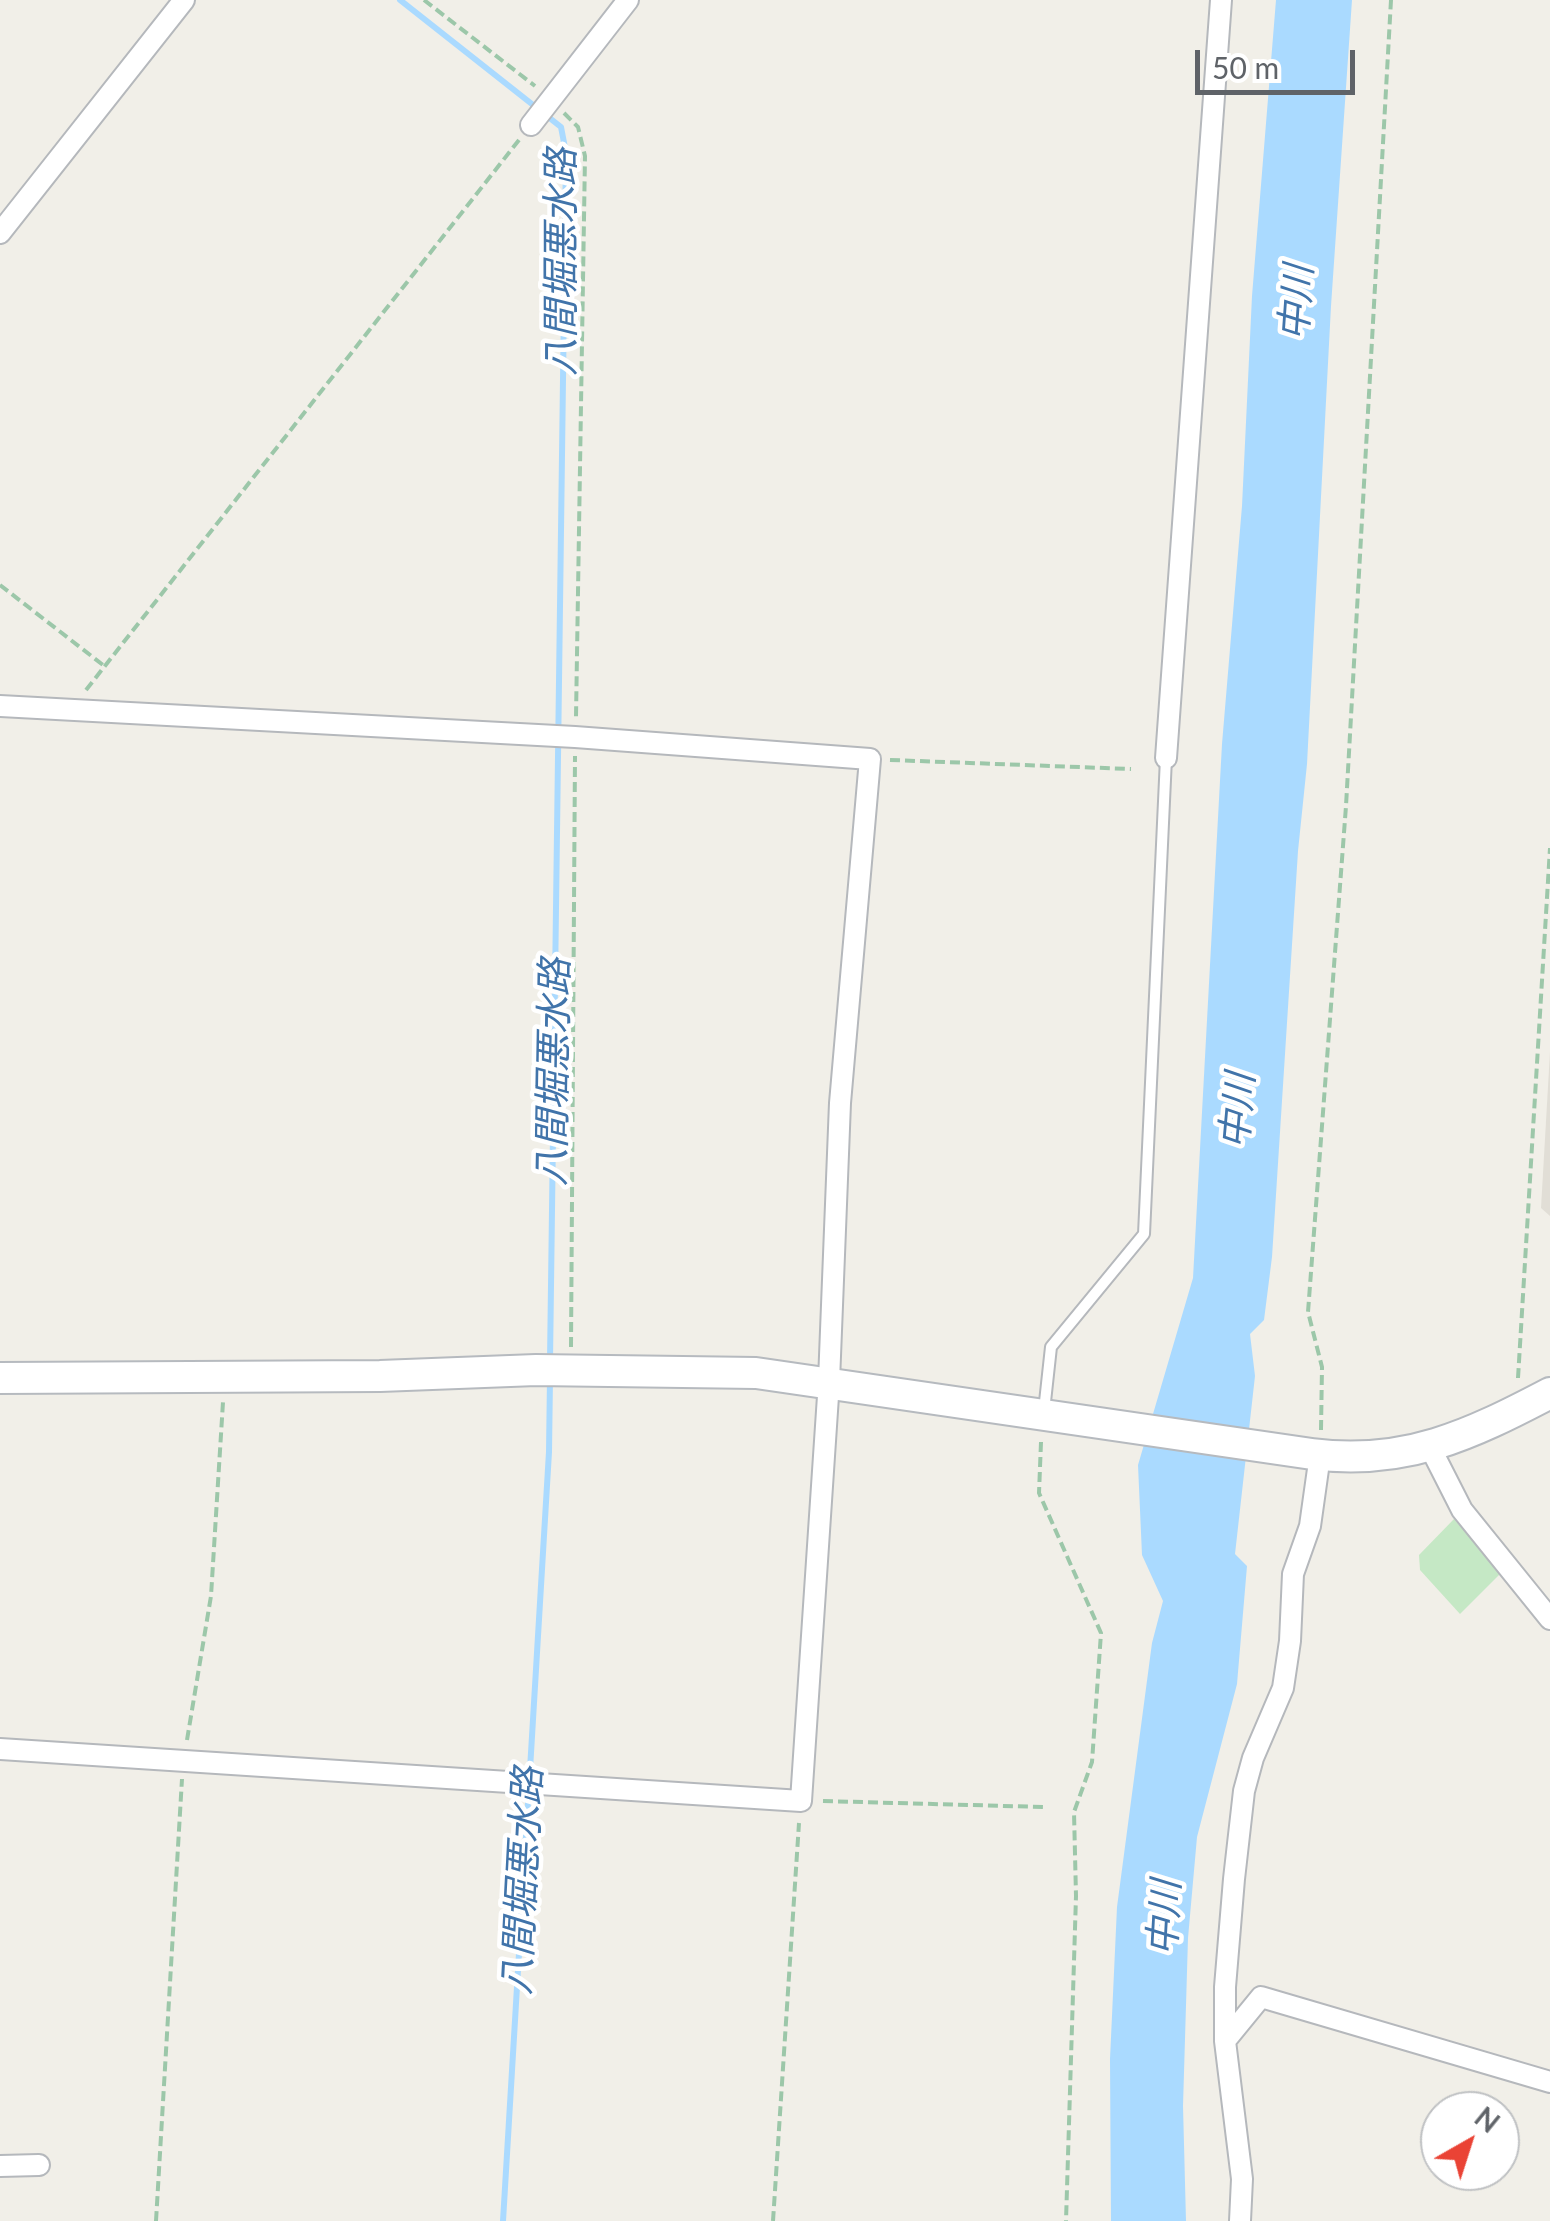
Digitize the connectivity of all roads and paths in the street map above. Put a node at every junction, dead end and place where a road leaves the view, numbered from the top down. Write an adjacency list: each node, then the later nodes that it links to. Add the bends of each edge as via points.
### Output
1 (184, 0): 8 (street)
2 (424, 0): 6 (path)
3 (628, 0): 6 (street)
4 (1221, 0): 14 (street)
5 (1391, 0): 26 (path, via 1346,806 1308,1312 1322,1367)
6 (552, 99): 7 (street); 13 (path, via 578,127 585,156)
7 (531, 125): 10 (path)
8 (0, 233)
9 (0, 585): 10 (path)
10 (103, 665): 12 (path)
11 (0, 706): 12 (street)
12 (72, 710): 13 (street)
13 (575, 737): 15 (street); 18 (path)
14 (1166, 758): 24 (lane, via 1144,1234 1051,1347)
15 (870, 759): 16 (path); 21 (street, via 840,1103)
16 (1131, 770)
17 (1550, 848): 23 (path, via 1517,1363)
18 (557, 1370): 19 (street); 21 (street, via 756,1373)
19 (224, 1377): 20 (street); 29 (path, via 211,1596)
20 (0, 1378)
21 (829, 1381): 24 (street); 30 (street)
22 (1550, 1393): 23 (street)
23 (1521, 1408): 25 (street)
24 (1048, 1413): 26 (street); 38 (path, via 1039,1493 1101,1632 1092,1762 1074,1812)
25 (1430, 1448): 26 (street, via 1392,1456); 27 (street, via 1462,1510)
26 (1316, 1455): 32 (street, via 1310,1526 1293,1574 1282,1688 1244,1791)
27 (1550, 1620)
28 (0, 1749): 29 (street)
29 (183, 1760): 30 (street); 36 (path)
30 (801, 1801): 31 (path); 37 (path)
31 (1043, 1807)
32 (1225, 2041): 33 (street, via 1261,1997); 39 (street, via 1242,2179)
33 (1550, 2082)
34 (39, 2165): 35 (street)
35 (0, 2166)
36 (156, 2221)
37 (773, 2221)
38 (1066, 2221)
39 (1240, 2221)

